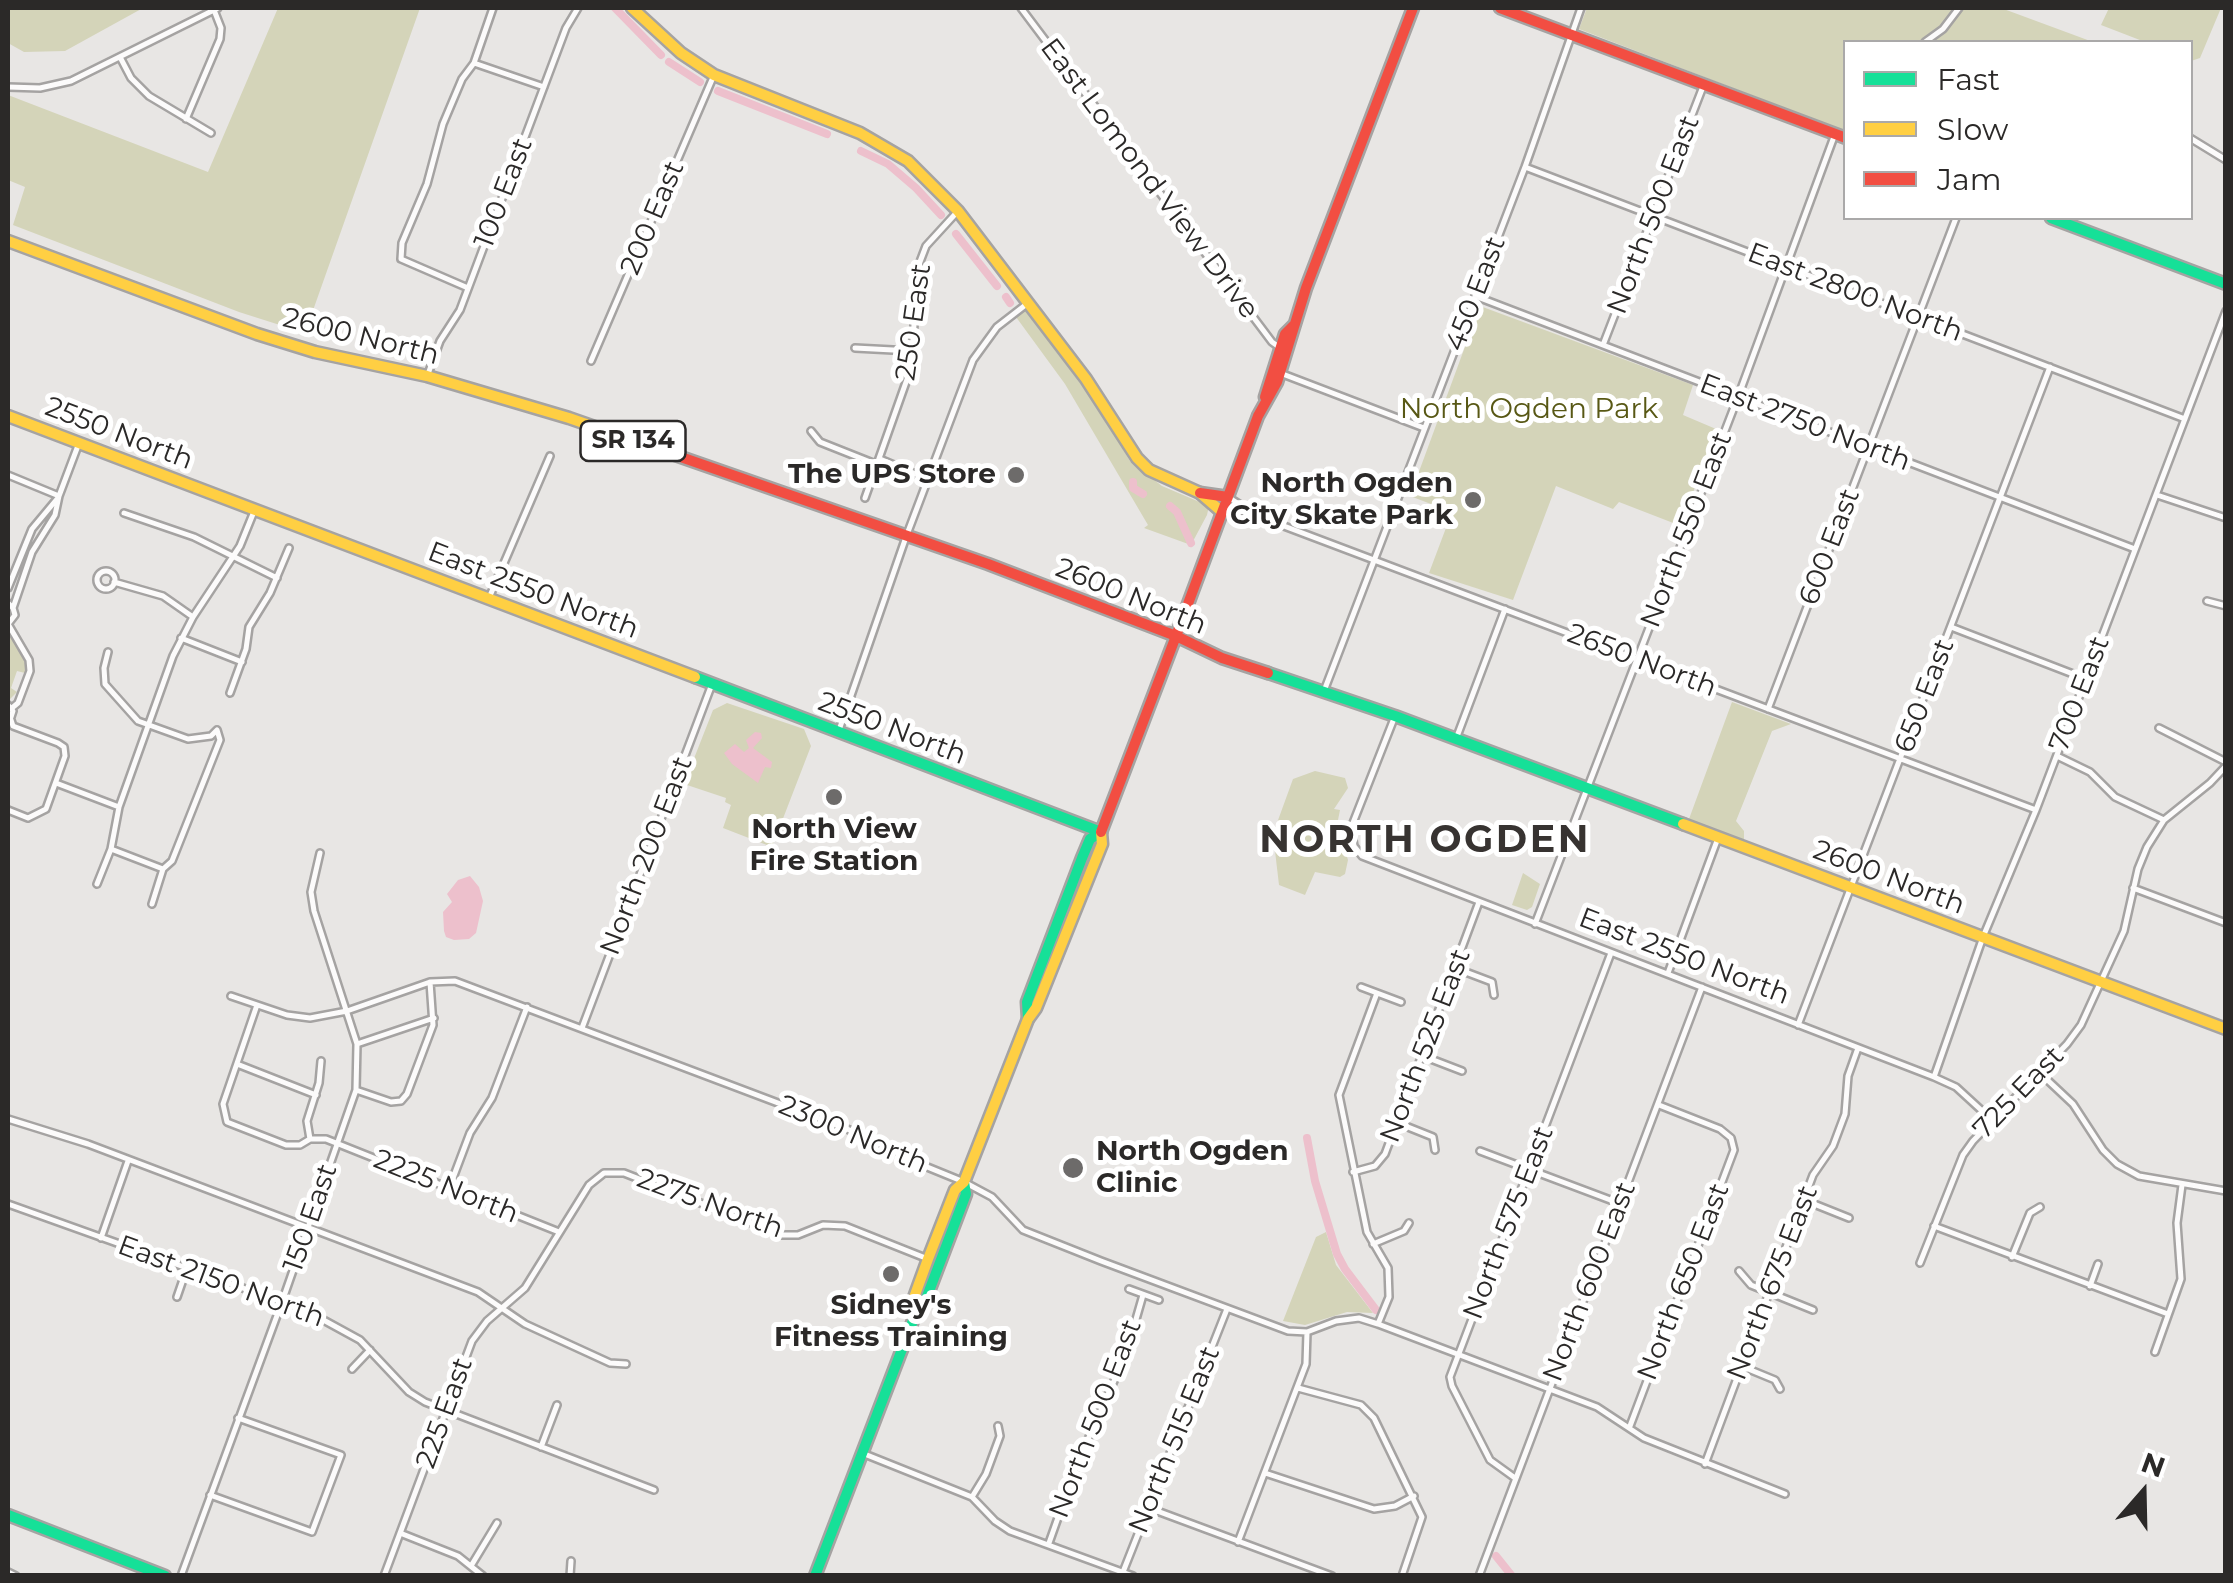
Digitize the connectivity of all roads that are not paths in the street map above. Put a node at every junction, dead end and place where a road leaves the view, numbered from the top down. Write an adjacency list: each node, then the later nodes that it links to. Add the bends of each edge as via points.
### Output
1 (493, 8): 13 (street)
2 (578, 8): 17 (street, 100 East)
3 (632, 8): 14 (main road)
4 (1021, 8): 38 (street, East Lomond View Drive)
5 (1413, 8): 36 (main road)
6 (1500, 8): 10 (main road)
7 (1581, 8): 10 (street, 450 East)
8 (1959, 8): 11 (street)
9 (216, 9): 12 (street); 18 (street, via 220,39)
10 (1572, 35): 15 (main road); 23 (street, 450 East)
11 (1928, 40)
12 (120, 57): 16 (street, via 72,81); 18 (street, via 142,90)
13 (474, 63): 17 (street); 31 (street, via 443,124 400,259)
14 (714, 75): 24 (main road, via 878,142 908,161); 41 (street, 200 East)
15 (1704, 84): 20 (main road); 25 (street, North 500 East)
16 (8, 87)
17 (544, 87): 31 (street, 100 East)
18 (186, 119): 19 (street)
19 (211, 133)
20 (1840, 136): 29 (street, North 550 East)
21 (2193, 140): 22 (street)
22 (2226, 160)
23 (1525, 167): 25 (street, East 2800 North); 32 (street, 450 East)
24 (958, 211): 33 (main road); 40 (street, 250 East, via 926,246 918,267)
25 (1654, 216): 29 (street, East 2800 North); 37 (street, North 500 East)
26 (1955, 220): 35 (street, 600 East)
27 (2056, 220): 30 (main road)
28 (8, 240): 44 (main road, 2600 North / SR 134, via 257,334)
29 (1787, 266): 35 (street, East 2800 North); 45 (street, North 550 East)
30 (2226, 284)
31 (468, 288): 44 (street, 100 East)
32 (1475, 296): 37 (street, East 2750 North); 49 (street, 450 East)
33 (1028, 304): 57 (main road, via 1137,458 1148,470); 68 (street, via 998,327 973,360)
34 (2226, 311): 48 (street, 700 East)
35 (1920, 317): 42 (street, East 2800 North); 52 (street, 600 East)
36 (1295, 324): 38 (main road); 43 (main road)
37 (1603, 345): 45 (street, East 2750 North)
38 (1280, 347): 46 (main road)
39 (855, 348): 40 (street)
40 (912, 352): 54 (street, 250 East)
41 (591, 362)
42 (2050, 367): 48 (street, East 2800 North); 62 (street, 650 East)
43 (1280, 373): 46 (main road); 49 (street)
44 (427, 376): 68 (main road, 2600 North / SR 134, via 569,418)
45 (1738, 398): 52 (street, East 2750 North); 88 (street, North 550 East)
46 (1264, 402): 60 (main road)
47 (8, 416): 51 (main road, 2550 North)
48 (2186, 418): 58 (street, 700 East)
49 (1424, 428): 73 (street, 450 East)
50 (811, 432): 54 (street, via 820,442)
51 (79, 442): 59 (street); 63 (main road, 2550 North)
52 (1870, 447): 62 (street, East 2750 North); 96 (street, 600 East)
53 (550, 456): 77 (street)
54 (879, 462): 55 (street); 61 (street, 250 East)
55 (918, 474)
56 (8, 476): 59 (street)
57 (1200, 493): 60 (main road); 65 (main road)
58 (2157, 494): 67 (street); 70 (street, 700 East)
59 (59, 496): 76 (street, via 32,530); 79 (street)
60 (1228, 497): 64 (street, 2650 North); 65 (main road)
61 (865, 498)
62 (2001, 498): 70 (street, East 2750 North); 84 (street, 650 East)
63 (254, 509): 71 (main road, 2550 North); 72 (street)
64 (1250, 511): 65 (street, 2650 North); 73 (street, 2650 North)
65 (1222, 512): 85 (main road)
66 (124, 513): 72 (street, via 194,536)
67 (2226, 518)
68 (906, 536): 85 (main road, 2600 North / SR 134); 101 (street)
69 (289, 548): 74 (street)
70 (2136, 549): 91 (street, 700 East)
71 (383, 557): 77 (main road, East 2550 North)
72 (232, 558): 74 (street); 82 (street)
73 (1374, 560): 81 (street, 2650 North); 93 (street, 450 East)
74 (277, 578): 89 (street, via 249,627)
75 (114, 582): 82 (street, via 163,596)
76 (8, 588)
77 (489, 598): 90 (main road, East 2550 North)
78 (2207, 601): 80 (street)
79 (10, 605): 83 (street, via 15,616)
80 (2226, 606)
81 (1505, 609): 88 (street, 2650 North); 102 (street)
82 (193, 617): 86 (street)
83 (8, 624): 95 (street, via 30,660 18,703)
84 (1952, 627): 91 (street); 104 (street, 650 East)
85 (1176, 636): 93 (main road, 2600 North); 112 (main road)
86 (180, 638): 89 (street); 99 (street)
87 (108, 652): 99 (street, via 106,684)
88 (1637, 660): 96 (street, 2650 North); 107 (street, North 550 East)
89 (242, 662): 94 (street)
90 (667, 667): 92 (main road, 2550 North)
91 (2086, 679): 103 (street, 700 East)
92 (712, 684): 101 (main road, 2550 North); 142 (street, North 200 East)
93 (1324, 691): 97 (main road, 2600 North)
94 (230, 692)
95 (10, 707): 98 (street)
96 (1768, 709): 104 (street, 2650 North)
97 (1395, 716): 102 (main road, 2600 North); 120 (street, East 2550 North, via 1351,828 1354,846 1362,856)
98 (9, 721): 106 (street, via 64,747)
99 (150, 726): 108 (street); 116 (street, via 188,738 217,730 220,740 172,862)
100 (2159, 728): 105 (street)
101 (838, 733): 112 (main road, 2550 North)
102 (1456, 739): 107 (main road, 2600 North)
103 (2057, 756): 110 (street, 700 East); 111 (street, via 2090,772 2115,797)
104 (1901, 759): 110 (street, 2650 North); 118 (street, 650 East)
105 (2226, 764): 111 (street)
106 (56, 783): 108 (street); 109 (street, via 37,816)
107 (1588, 788): 113 (main road, 2600 North); 123 (street, North 550 East)
108 (118, 806): 114 (street)
109 (8, 810)
110 (2036, 810): 124 (street, 700 East)
111 (2164, 820): 119 (street, 725 East, via 2146,848)
112 (1101, 832): 140 (main road, via 1102,844); 140 (main road, via 1090,840 1068,893 1027,1002)
113 (1718, 838): 118 (main road, 2600 North); 127 (street)
114 (111, 849): 116 (street); 117 (street)
115 (320, 852): 138 (street, 150 East, via 314,911)
116 (163, 869): 121 (street)
117 (97, 884)
118 (1852, 888): 124 (main road, 2600 North); 141 (street, 650 East)
119 (2134, 888): 122 (street); 129 (street, 725 East)
120 (1480, 902): 123 (street, East 2550 North); 126 (street, North 525 East)
121 (152, 904)
122 (2226, 922)
123 (1535, 924): 125 (street, East 2550 North)
124 (1983, 938): 129 (main road, 2600 North); 151 (street, 700 East)
125 (1611, 953): 127 (street, East 2550 North); 163 (street, North 575 East)
126 (1455, 968): 133 (street, via 1492,982); 146 (street, North 525 East)
127 (1668, 973): 131 (street, East 2550 North)
128 (430, 982): 137 (street, 2300 North, via 455,981); 138 (street, 2300 North); 139 (street)
129 (2102, 982): 143 (main road, 2600 North); 150 (street, 725 East, via 2074,1036)
130 (1361, 987): 132 (street)
131 (1702, 987): 141 (street, East 2550 North); 154 (street, North 600 East)
132 (1376, 993): 135 (street); 165 (street, via 1339,1092)
133 (1494, 995)
134 (231, 996): 136 (street, 2300 North)
135 (1401, 1002)
136 (257, 1005): 138 (street, 2300 North, via 310,1018); 148 (street)
137 (528, 1008): 142 (street, 2300 North); 168 (street)
138 (347, 1010): 144 (street, 150 East)
139 (434, 1018): 144 (street); 152 (street, via 408,1094 392,1102)
140 (1028, 1019): 166 (main road)
141 (1798, 1025): 145 (street, East 2550 North)
142 (582, 1028): 166 (street, 2300 North, via 847,1128)
143 (2226, 1029)
144 (356, 1044): 152 (street, 150 East)
145 (1858, 1048): 151 (street, East 2550 North); 170 (street, North 675 East, via 1845,1114)
146 (1422, 1056): 149 (street); 157 (street, North 525 East)
147 (321, 1061): 153 (street)
148 (238, 1064): 153 (street); 158 (street, 2225 North, via 223,1104 232,1125 286,1146)
149 (1462, 1071)
150 (2040, 1073): 156 (street, 725 East); 167 (street, via 2073,1104 2117,1164)
151 (1934, 1077): 156 (street, East 2550 North, via 1956,1087)
152 (356, 1090): 159 (street, 150 East)
153 (316, 1094): 158 (street, via 307,1121)
154 (1659, 1105): 172 (street, North 600 East); 214 (street, North 650 East, via 1720,1129 1734,1150)
155 (8, 1119): 162 (street)
156 (1992, 1120): 177 (street, 725 East, via 1964,1155)
157 (1397, 1123): 160 (street, via 1434,1136); 165 (street, North 525 East, via 1375,1166)
158 (310, 1139): 159 (street, 2225 North)
159 (337, 1144): 168 (street, 2225 North); 176 (street, 150 East)
160 (1436, 1150)
161 (1480, 1152): 163 (street)
162 (128, 1160): 176 (street); 179 (street)
163 (1531, 1170): 172 (street); 203 (street, North 575 East)
164 (604, 1172): 178 (street, 225 East); 182 (street, 2275 North, via 624,1173 782,1235 845,1226)
165 (1354, 1172): 180 (street)
166 (964, 1182): 182 (main road); 194 (street, 2300 North, via 992,1197 1023,1230); 198 (main road, via 950,1238)
167 (2182, 1185): 169 (street); 197 (street, via 2181,1279)
168 (450, 1186): 178 (street, 2225 North)
169 (2226, 1191)
170 (1804, 1200): 174 (street); 190 (street, North 675 East)
171 (8, 1204): 179 (street, East 2150 North)
172 (1621, 1204): 208 (street, North 600 East)
173 (2040, 1207): 181 (street, via 2030,1213)
174 (1848, 1218)
175 (1409, 1223): 180 (street)
176 (308, 1226): 193 (street, 150 East); 195 (street, via 478,1292)
177 (1934, 1226): 181 (street); 183 (street, 725 East)
178 (559, 1232): 195 (street, 225 East, via 525,1288)
179 (101, 1238): 185 (street, East 2150 North)
180 (1373, 1244): 199 (street, via 1390,1282)
181 (2012, 1257): 187 (street)
182 (928, 1259): 198 (main road, via 912,1303)
183 (1920, 1263)
184 (2098, 1264): 187 (street)
185 (187, 1268): 191 (street); 193 (street, East 2150 North)
186 (1739, 1270): 190 (street)
187 (2090, 1286): 197 (street)
188 (1130, 1289): 189 (street)
189 (1143, 1294): 192 (street); 230 (street, North 500 East, via 1126,1354)
190 (1769, 1294): 196 (street); 205 (street, North 675 East)
191 (176, 1297)
192 (1159, 1300)
193 (282, 1302): 201 (street, East 2150 North, via 347,1330); 212 (street, 150 East)
194 (1227, 1308): 200 (street, 2300 North); 225 (street, North 515 East)
195 (502, 1309): 204 (street, via 610,1364); 211 (street, 225 East, via 472,1341)
196 (1814, 1310)
197 (2168, 1314): 202 (street)
198 (914, 1318): 216 (main road)
199 (1378, 1324): 200 (street, 2300 North, via 1359,1318); 203 (street, 2300 North)
200 (1307, 1332): 207 (street)
201 (370, 1350): 206 (street); 211 (street, East 2150 North, via 408,1392)
202 (2155, 1352)
203 (1457, 1354): 208 (street, 2300 North); 219 (street, North 575 East, via 1452,1386 1490,1460)
204 (626, 1364)
205 (1742, 1366): 209 (street); 217 (street, North 675 East)
206 (352, 1368)
207 (1298, 1388): 218 (street); 223 (street, via 1361,1404)
208 (1548, 1388): 214 (street, 2300 North); 219 (street, North 600 East)
209 (1780, 1388)
210 (558, 1405): 215 (street)
211 (446, 1410): 215 (street, East 2150 North); 228 (street, 225 East)
212 (238, 1418): 221 (street, 150 East); 221 (street, via 341,1455 312,1532)
213 (998, 1426): 224 (street, via 1000,1436)
214 (1630, 1426): 217 (street, 2300 North)
215 (541, 1447): 220 (street, East 2150 North)
216 (862, 1453): 224 (street); 241 (main road)
217 (1704, 1464): 222 (street, 2300 North)
218 (1265, 1472): 223 (street, via 1374,1509); 229 (street)
219 (1515, 1478): 245 (street, North 600 East)
220 (654, 1490)
221 (210, 1494): 237 (street, 150 East)
222 (1784, 1494)
223 (1414, 1496): 244 (street, via 1422,1517)
224 (972, 1497): 230 (street, via 1010,1531)
225 (1149, 1508): 229 (street); 234 (street, North 515 East)
226 (8, 1515): 236 (main road)
227 (497, 1524): 232 (street)
228 (400, 1532): 232 (street); 238 (street, 225 East)
229 (1238, 1542): 243 (street)
230 (1049, 1544): 234 (street)
231 (570, 1561): 240 (street)
232 (471, 1566): 239 (street)
233 (8, 1572): 235 (street)
234 (1123, 1572): 242 (street)
235 (16, 1576)
236 (165, 1576)
237 (181, 1576)
238 (384, 1576)
239 (483, 1576)
240 (570, 1576)
241 (815, 1576)
242 (1133, 1576)
243 (1332, 1576)
244 (1402, 1576)
245 (1478, 1576)

